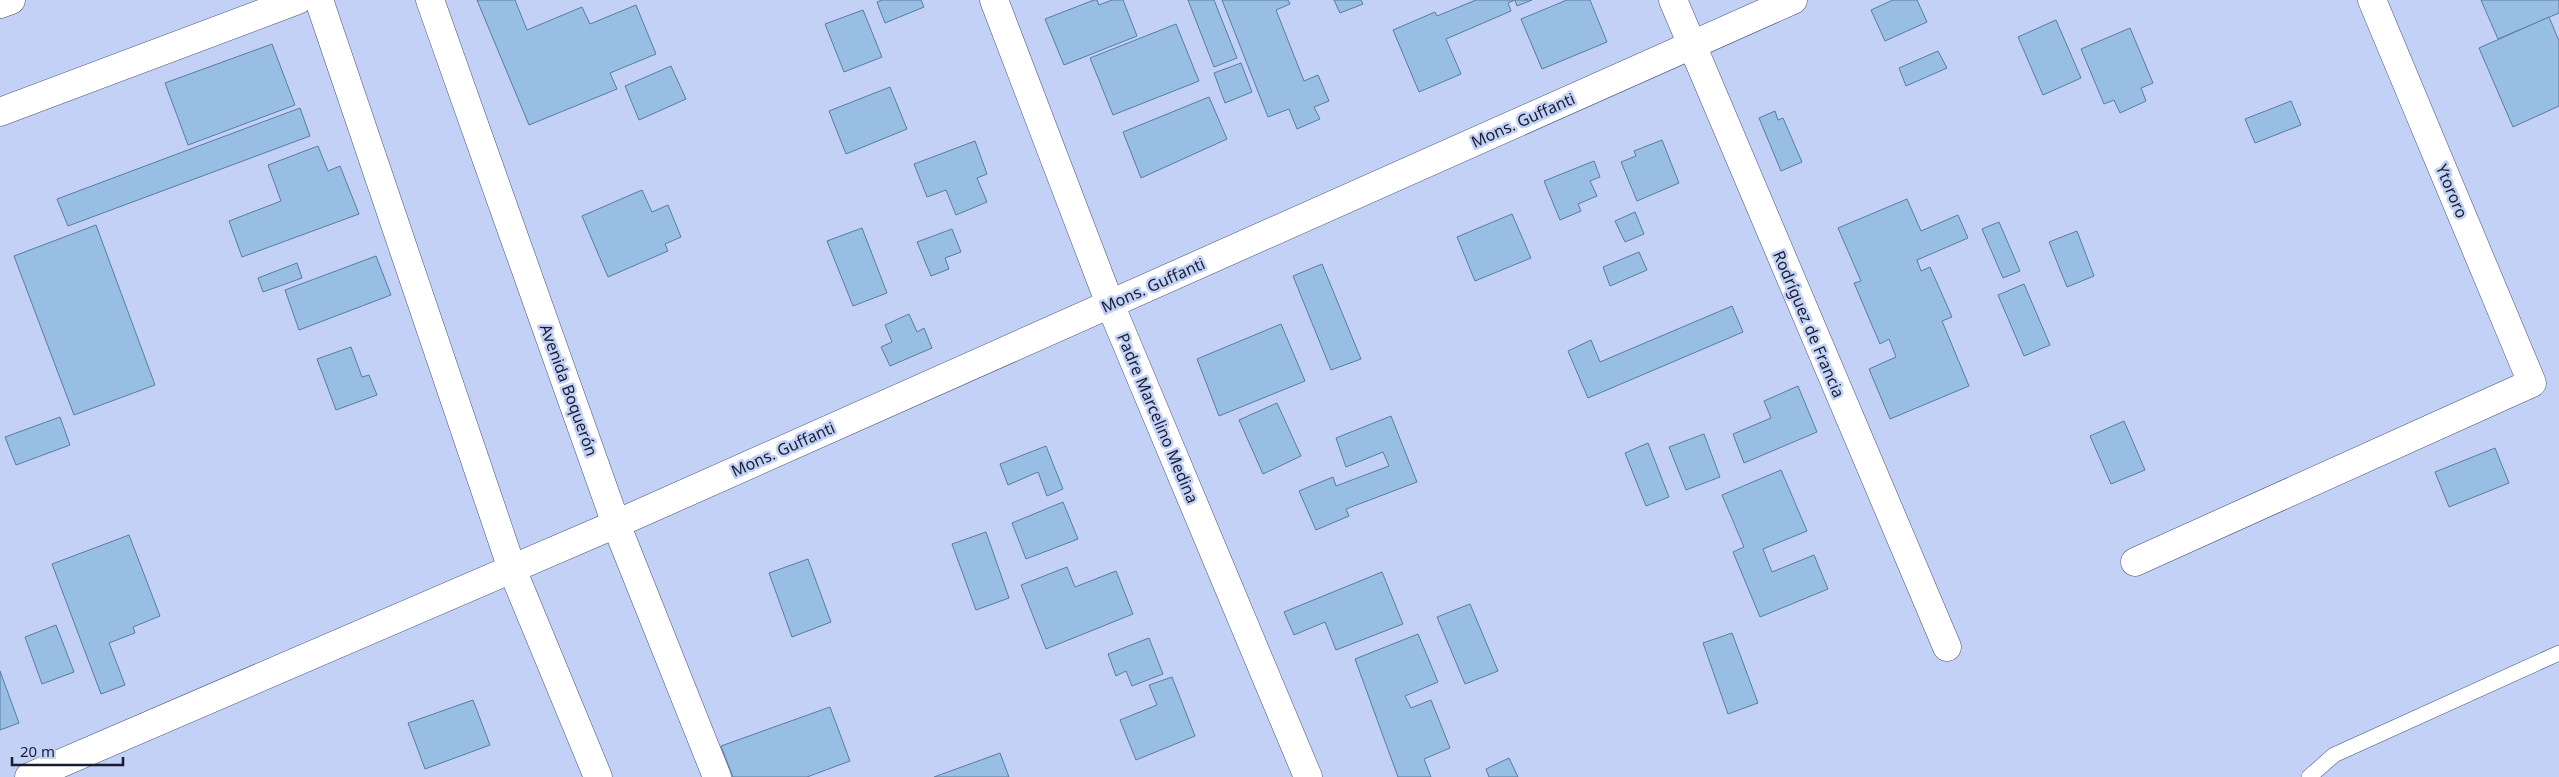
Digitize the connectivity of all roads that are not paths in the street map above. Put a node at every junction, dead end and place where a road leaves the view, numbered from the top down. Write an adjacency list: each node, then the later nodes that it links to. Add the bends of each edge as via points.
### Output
1 (11, 0): 9 (street)
2 (298, 0): 11 (street)
3 (319, 0): 15 (street)
4 (430, 0): 13 (street, Avenida Boquerón)
5 (994, 0): 12 (street, Padre Marcelino Medina)
6 (1673, 0): 10 (street, Rodríguez de Francia)
7 (1794, 0): 10 (street, Mons. Guffanti)
8 (2372, 0): 14 (street, Ytororo, via 2532,383)
9 (0, 4)
10 (1691, 46): 12 (street, Mons. Guffanti); 16 (street, Rodríguez de Francia)
11 (0, 112)
12 (1110, 304): 13 (street, Mons. Guffanti); 21 (street, Padre Marcelino Medina)
13 (616, 524): 15 (street, Mons. Guffanti); 20 (street, Avenida Boquerón)
14 (2135, 562)
15 (512, 570): 18 (street, Mons. Guffanti); 19 (street)
16 (1947, 647)
17 (2559, 653): 22 (lane, via 2334,755)
18 (29, 777)
19 (598, 777)
20 (717, 777)
21 (1308, 777)
22 (2309, 777)

